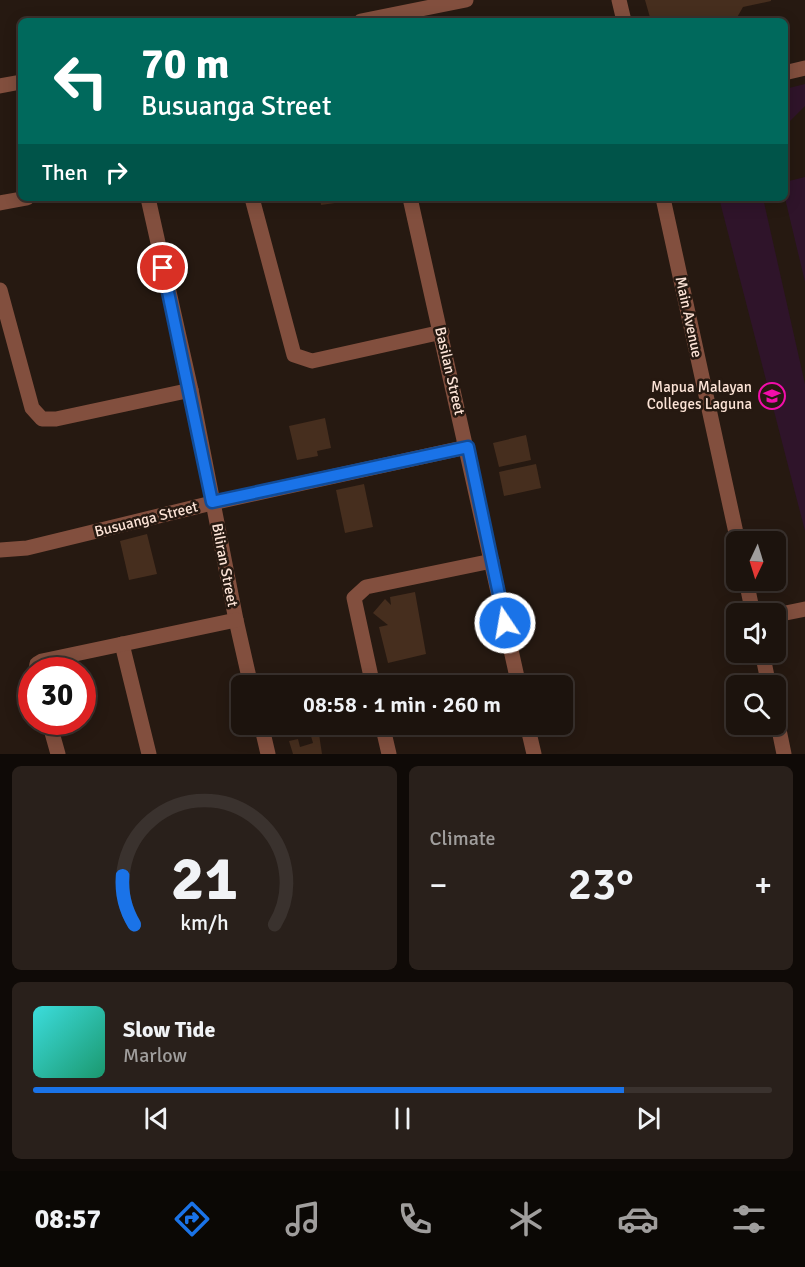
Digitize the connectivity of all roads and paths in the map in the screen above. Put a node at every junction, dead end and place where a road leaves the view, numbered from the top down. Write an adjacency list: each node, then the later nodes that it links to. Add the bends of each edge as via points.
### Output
1 (466, 0): 3 (street)
2 (619, 0): 6 (street)
3 (436, 3): 4 (street); 5 (street)
4 (378, 18)
5 (440, 18)
6 (623, 18)
7 (805, 68): 8 (street)
8 (788, 72)
9 (18, 83): 10 (street)
10 (0, 86)
11 (18, 200): 16 (street)
12 (149, 201): 19 (street, Biliran Street)
13 (253, 201): 18 (street, via 294,356 312,361)
14 (411, 201): 18 (street, Basilan Street)
15 (664, 201): 22 (street, Main Avenue)
16 (0, 203)
17 (0, 290): 19 (street, via 32,408 42,419)
18 (442, 333): 20 (street, Basilan Street)
19 (191, 390): 21 (street, Biliran Street)
20 (468, 447): 21 (street, Busuanga Street); 24 (street, Basilan Street)
21 (212, 502): 23 (street, Busuanga Street, via 27,548); 27 (street, Biliran Street)
22 (736, 531)
23 (0, 550)
24 (492, 561): 31 (street, via 359,591 354,598); 32 (street, Basilan Street)
25 (805, 609): 26 (street)
26 (786, 613)
27 (236, 620): 28 (street); 30 (street, Biliran Street)
28 (122, 644): 29 (street); 39 (street)
29 (61, 657)
30 (248, 675)
31 (372, 675)
32 (517, 675)
33 (53, 735): 38 (street)
34 (264, 735): 40 (street)
35 (385, 735): 41 (street)
36 (530, 735): 42 (street)
37 (780, 735): 43 (street)
38 (58, 754)
39 (149, 754)
40 (268, 754)
41 (389, 754)
42 (534, 754)
43 (784, 754)

